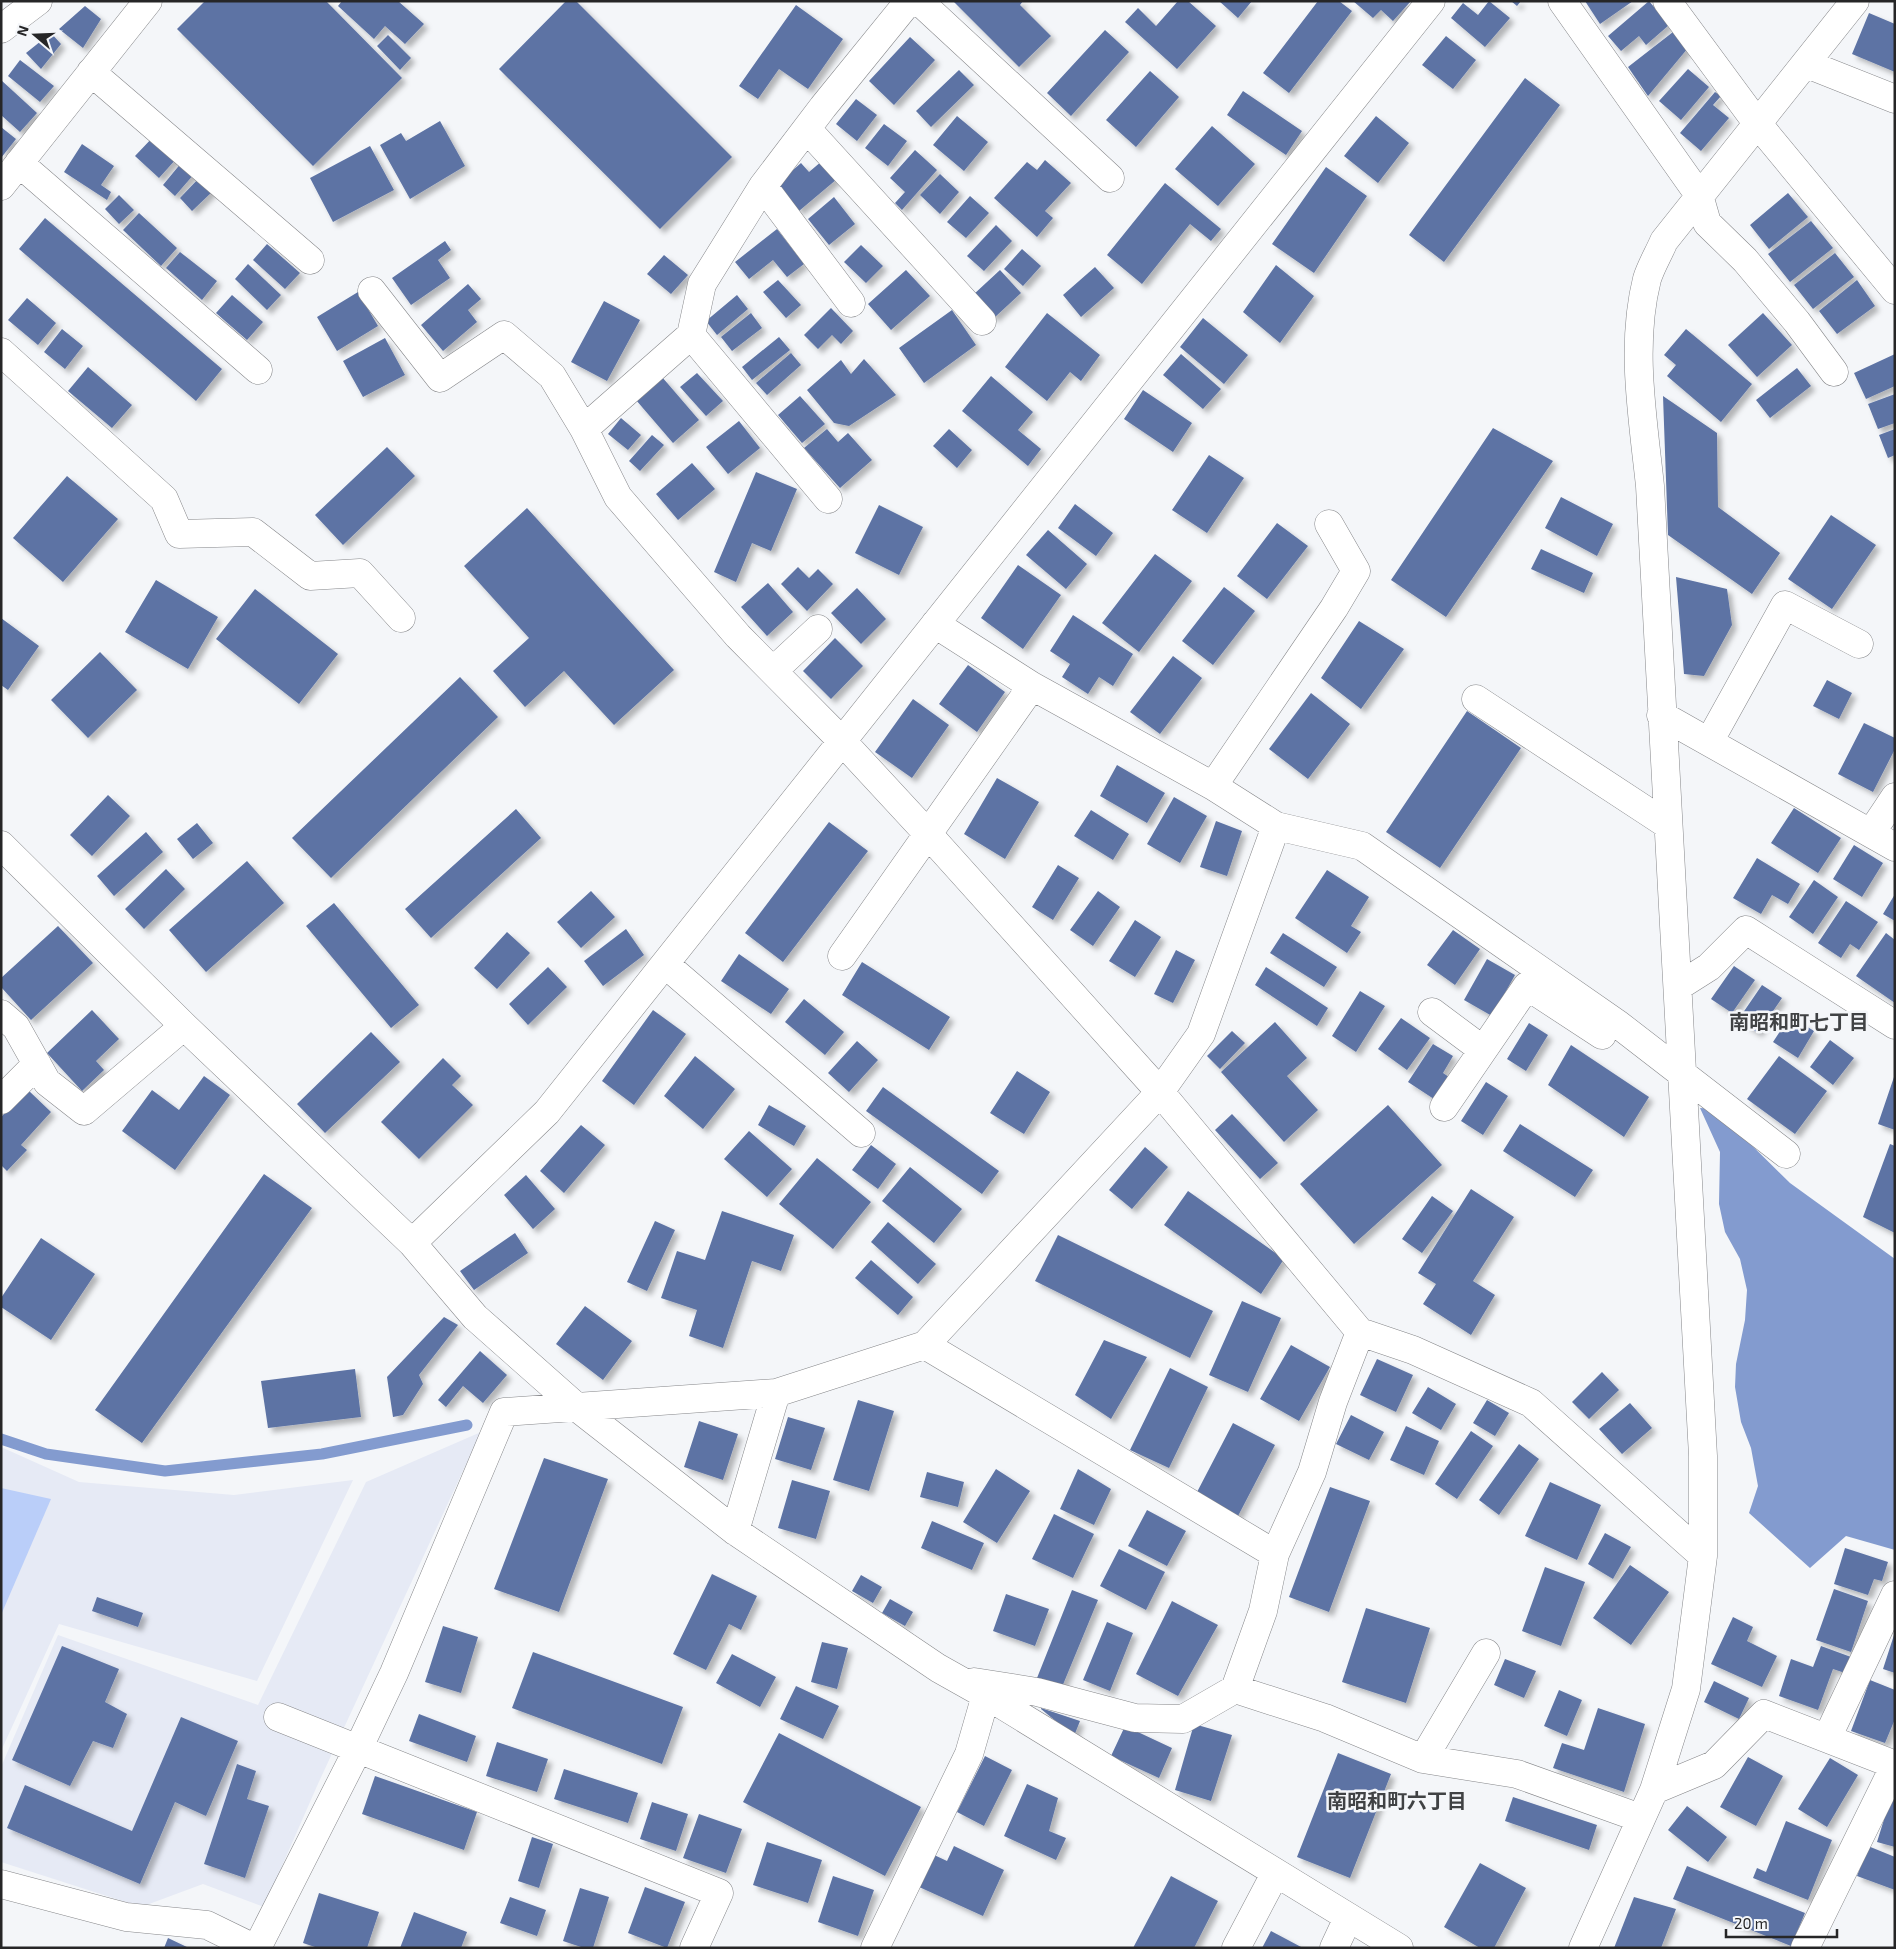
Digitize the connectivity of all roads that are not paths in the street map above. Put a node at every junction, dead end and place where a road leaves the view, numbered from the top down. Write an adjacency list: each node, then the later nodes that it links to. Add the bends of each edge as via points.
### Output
1 (38, 1): 9 (street)
2 (148, 1): 11 (street)
3 (909, 1): 14 (street)
4 (919, 1): 16 (street)
5 (1431, 1): 33 (street)
6 (1562, 1): 19 (street)
7 (1667, 1): 13 (street)
8 (1855, 1): 10 (street)
9 (1, 29)
10 (1807, 64): 12 (street); 13 (street)
11 (91, 72): 15 (street); 20 (street)
12 (1895, 99)
13 (1757, 123): 19 (street); 21 (street)
14 (806, 129): 18 (street); 24 (street)
15 (19, 163): 17 (street); 27 (street)
16 (1110, 178)
17 (1, 186)
18 (763, 186): 23 (street); 25 (street, via 702,284)
19 (1699, 194): 28 (street, via 1707,223 1745,260); 39 (street, via 1664,241 1648,278 1641,322 1640,392 1650,486)
20 (310, 260)
21 (1895, 290)
22 (372, 292): 29 (street, via 440,378 504,335 552,376)
23 (851, 302)
24 (982, 321)
25 (691, 335): 29 (street); 30 (street)
26 (1, 352): 32 (street, via 164,499 179,534 253,532 310,576 360,573)
27 (258, 370)
28 (1834, 372)
29 (584, 429): 36 (street, via 618,497 738,636)
30 (828, 499)
31 (1329, 524): 42 (street, via 1356,571)
32 (401, 618)
33 (934, 624): 37 (street); 40 (street)
34 (818, 629): 36 (street)
35 (1859, 644): 41 (street, via 1785,605)
36 (773, 671): 40 (street)
37 (1032, 686): 42 (street); 47 (street)
38 (1476, 699): 44 (street)
39 (1661, 715): 41 (street); 44 (street)
40 (842, 741): 47 (street); 51 (street)
41 (1709, 742): 46 (street)
42 (1213, 786): 45 (street)
43 (1895, 797): 46 (street)
44 (1668, 825): 52 (street)
45 (1276, 826): 59 (street, via 1362,846 1619,1025); 60 (street, via 1201,1034)
46 (1871, 833): 49 (street)
47 (928, 834): 50 (street); 60 (street)
48 (1, 846): 56 (street)
49 (1895, 847)
50 (842, 956)
51 (665, 964): 63 (street); 65 (street, via 547,1112)
52 (1679, 986): 55 (street, via 1709,967 1746,930); 59 (street)
53 (1432, 1012): 57 (street)
54 (1, 1014): 58 (street, via 16,1027)
55 (1895, 1025)
56 (184, 1026): 58 (street, via 84,1111 47,1082); 65 (street)
57 (1483, 1050): 59 (street, via 1527,986); 62 (street)
58 (37, 1064): 61 (street)
59 (1682, 1082): 64 (street); 72 (street, via 1703,1456)
60 (1160, 1092): 66 (street); 67 (street)
61 (1, 1100)
62 (1444, 1106)
63 (861, 1133)
64 (1786, 1154)
65 (412, 1243): 69 (street, via 475,1317)
66 (1360, 1332): 71 (street, via 1333,1402 1312,1472); 72 (street, via 1422,1354 1531,1403)
67 (925, 1345): 68 (street); 71 (street)
68 (776, 1394): 69 (street); 70 (street)
69 (579, 1409): 70 (street); 80 (street, via 504,1412 394,1673)
70 (735, 1531): 75 (street)
71 (1276, 1554): 76 (street, via 1263,1611)
72 (1703, 1556): 83 (street, via 1686,1689)
73 (1895, 1595): 79 (street)
74 (1486, 1653): 81 (street)
75 (958, 1679): 76 (street, via 1037,1692 1136,1718 1183,1719); 77 (street)
76 (1236, 1689): 81 (street, via 1325,1718)
77 (986, 1695): 85 (street); 90 (street, via 969,1754)
78 (278, 1717): 80 (street)
79 (1827, 1738): 82 (street); 83 (street, via 1764,1714 1714,1765)
80 (358, 1750): 88 (street); 89 (street, via 718,1893)
81 (1423, 1759): 84 (street, via 1517,1774)
82 (1895, 1765): 95 (street)
83 (1654, 1790): 84 (street)
84 (1640, 1818): 94 (street)
85 (1275, 1874): 87 (street); 91 (street)
86 (1, 1884): 88 (street, via 126,1917 207,1925)
87 (1348, 1918): 92 (street); 93 (street)
88 (255, 1948)
89 (694, 1948)
90 (875, 1948)
91 (1236, 1948)
92 (1334, 1948)
93 (1399, 1948)
94 (1583, 1948)
95 (1805, 1948)

